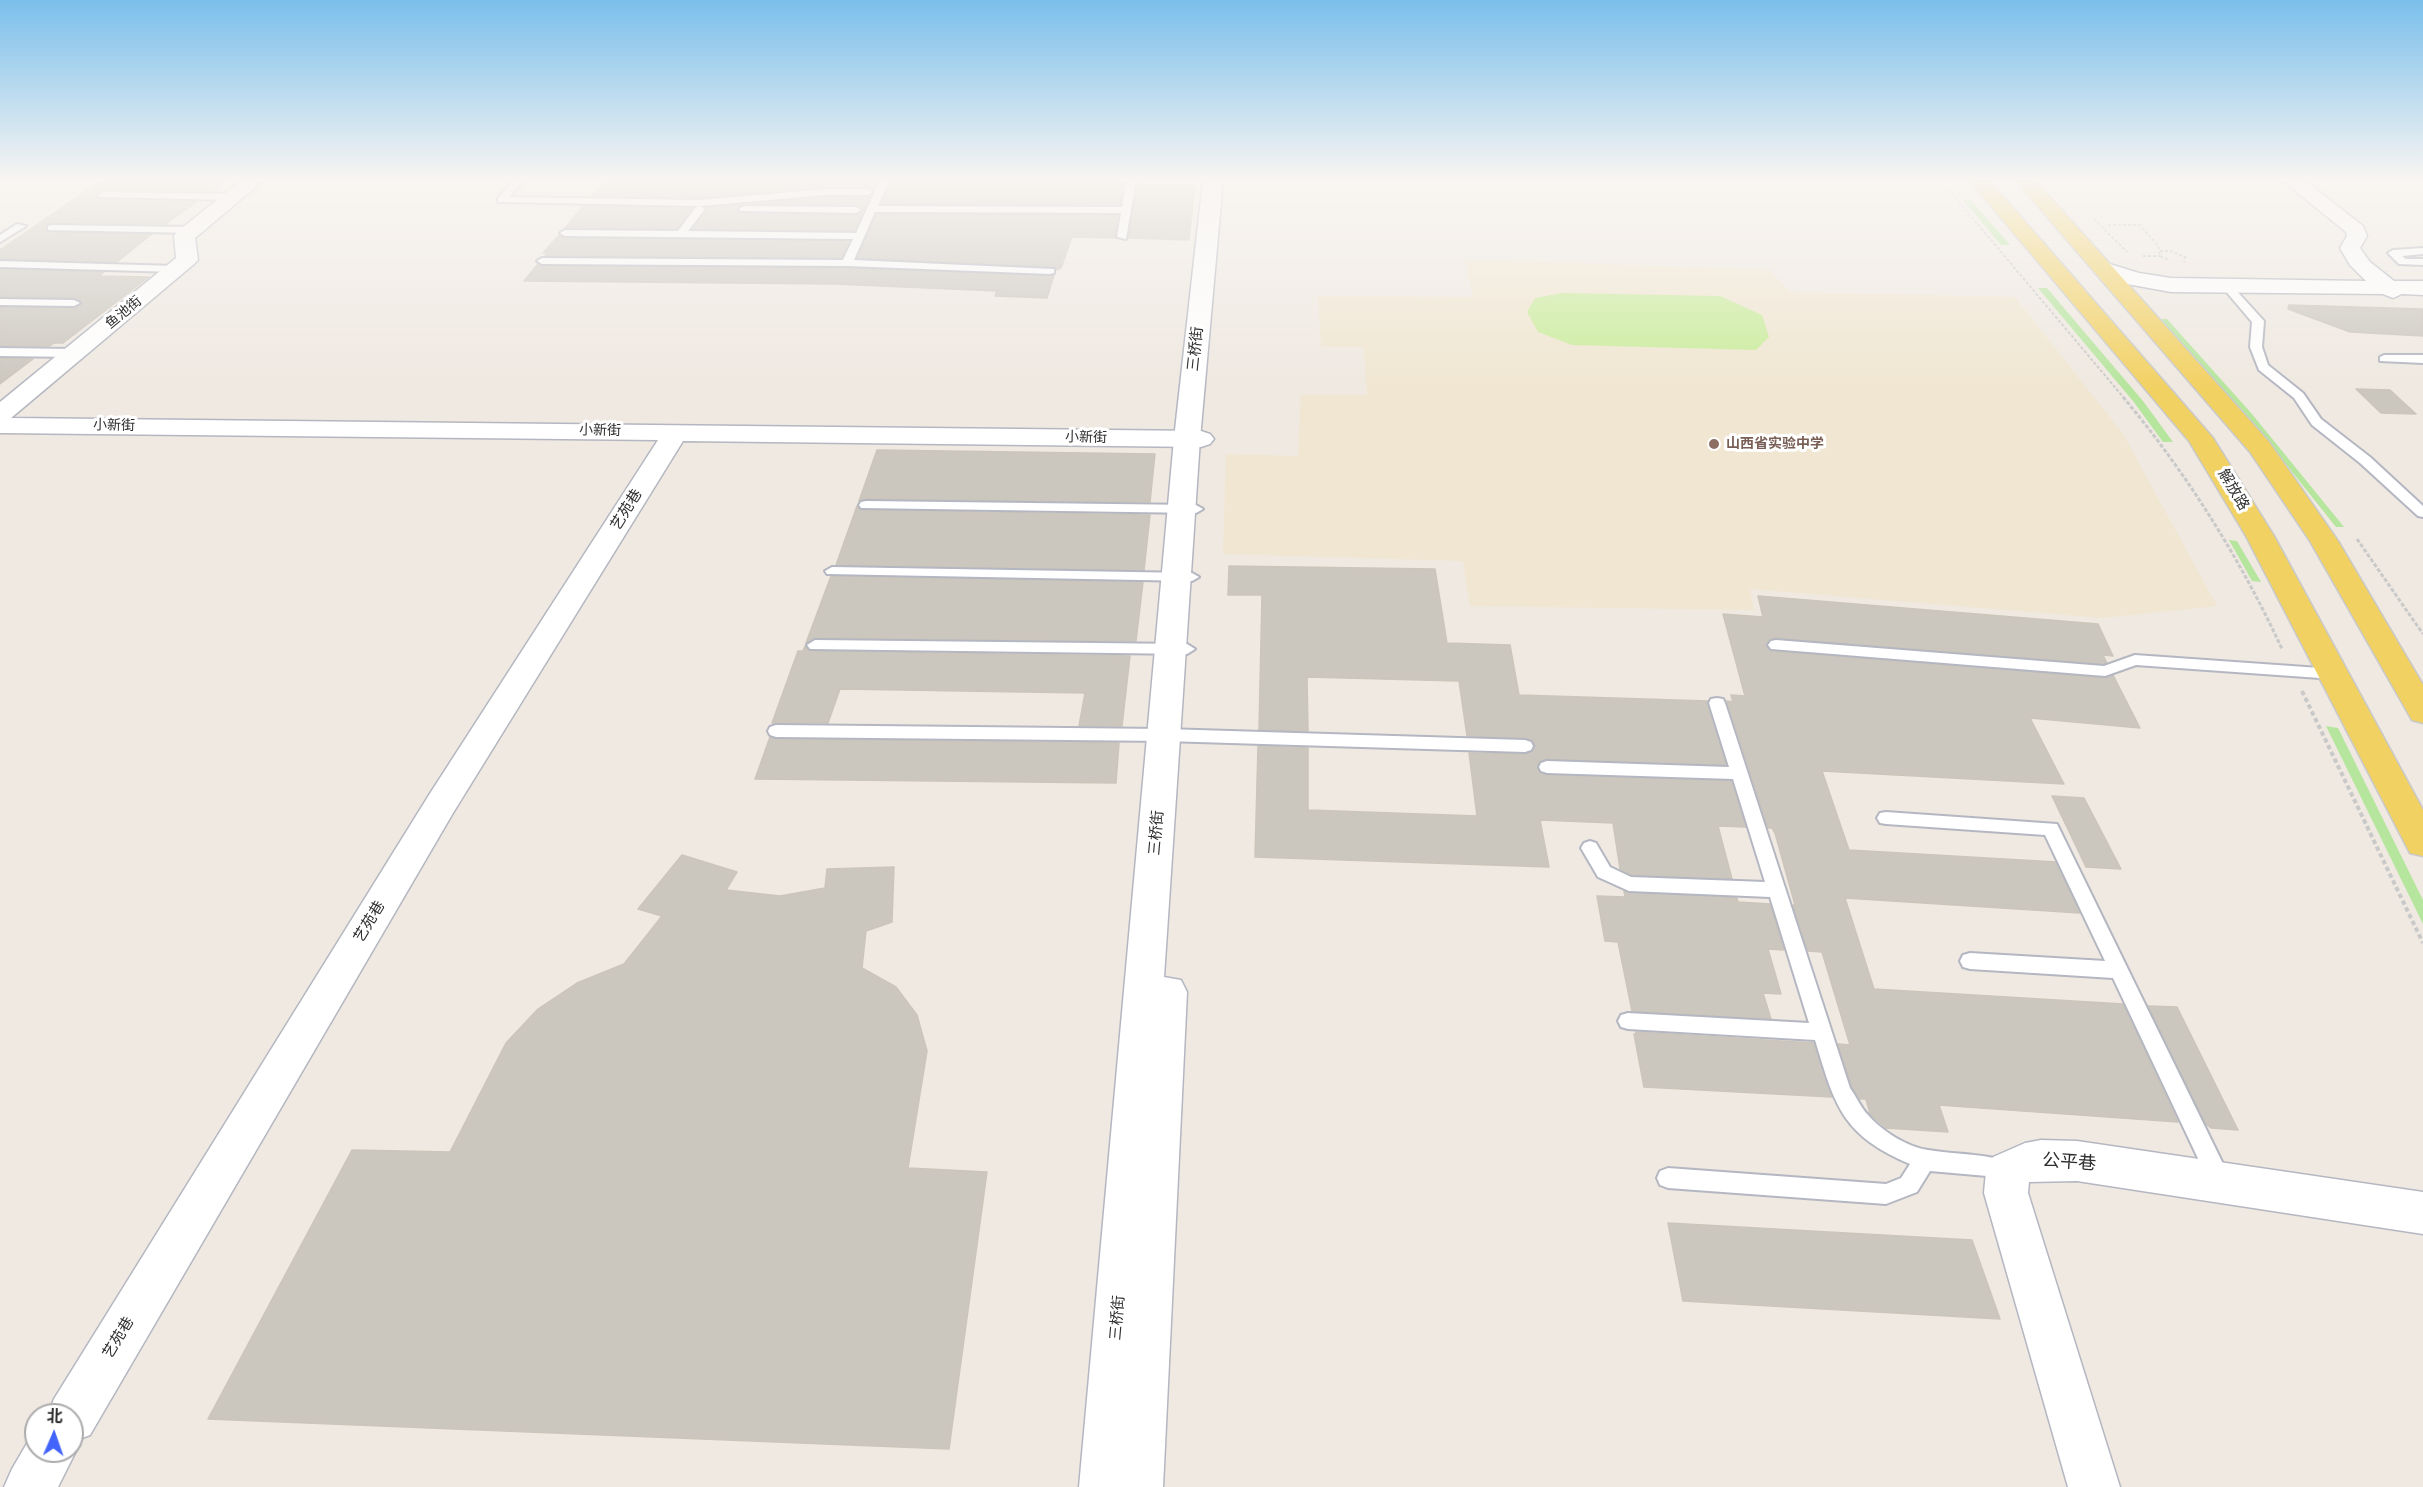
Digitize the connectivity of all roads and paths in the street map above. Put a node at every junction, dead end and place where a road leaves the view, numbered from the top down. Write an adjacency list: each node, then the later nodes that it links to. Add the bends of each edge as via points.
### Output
1 (186, 249): 18 (street, via 187,260)
2 (854, 249): 16 (lane)
3 (1208, 249): 35 (street, 三桥街)
4 (1216, 249): 35 (street, 三桥街)
5 (1999, 249): 46 (path, via 2178,467 2262,606)
6 (2038, 249): 47 (main road, 解放路, via 2200,438 2260,536)
7 (2087, 249): 19 (main road)
8 (2351, 249): 23 (street, via 2362,266)
9 (2160, 251): 12 (path); 20 (path, via 2179,253 2186,260 2182,264)
10 (2423, 251): 15 (lane, via 2393,253 2403,262)
11 (2140, 255): 12 (path)
12 (2160, 256): 14 (path)
13 (542, 261): 16 (lane)
14 (2172, 261)
15 (2423, 262)
16 (847, 263): 21 (lane)
17 (0, 264): 18 (lane)
18 (177, 268): 29 (street, 鱼池街)
19 (2103, 268): 23 (street, via 2171,285); 27 (main road)
20 (2189, 268)
21 (1050, 271)
22 (2229, 289): 23 (street); 27 (street, via 2147,292); 38 (lane, via 2258,321 2256,347 2263,368 2299,396 2316,422)
23 (2391, 289): 24 (street)
24 (2423, 289)
25 (0, 302): 26 (lane)
26 (74, 303)
27 (2135, 304): 49 (main road, via 2260,447 2287,484)
28 (0, 352): 29 (lane)
29 (74, 354): 32 (street, 鱼池街)
30 (2384, 359): 31 (lane)
31 (2423, 360)
32 (0, 414)
33 (0, 425): 34 (street, 小新街)
34 (676, 432): 35 (street, 小新街); 69 (street, 艺苑巷, via 441,804)
35 (1194, 439): 37 (street, 三桥街)
36 (866, 505): 37 (lane)
37 (1189, 509): 41 (street, 三桥街)
38 (2423, 513)
39 (2361, 543): 42 (path)
40 (832, 571): 41 (lane)
41 (1184, 577): 45 (street, 三桥街)
42 (2423, 634)
43 (814, 645): 45 (lane)
44 (1776, 645): 46 (lane, via 2105,671 2135,660)
45 (1179, 649): 51 (street, 三桥街)
46 (2292, 671): 47 (lane); 59 (path)
47 (2334, 674): 56 (main road, 解放路)
48 (1717, 703): 54 (lane)
49 (2423, 712)
50 (776, 731): 51 (lane)
51 (1174, 736): 52 (lane); 72 (street, 三桥街); 73 (street, 三桥街)
52 (1525, 746)
53 (1547, 767): 54 (lane)
54 (1739, 773): 58 (lane)
55 (1886, 818): 61 (lane, via 2051,829)
56 (2423, 843)
57 (1590, 848): 58 (lane, via 1604,872 1629,884)
58 (1776, 890): 63 (lane)
59 (2423, 943)
60 (1970, 961): 61 (lane)
61 (2119, 970): 67 (lane)
62 (1628, 1021): 63 (lane)
63 (1822, 1032): 64 (lane, via 1841,1092 1860,1122 1889,1145)
64 (1924, 1160): 65 (lane); 66 (lane, via 1909,1185 1886,1194)
65 (2008, 1171): 67 (street, 公平巷, via 2040,1159 2077,1161); 74 (street, via 2006,1193)
66 (1668, 1178)
67 (2221, 1183): 68 (street, 公平巷)
68 (2423, 1214)
69 (80, 1403)
70 (44, 1463): 71 (street)
71 (30, 1487)
72 (1105, 1487)
73 (1137, 1487)
74 (2094, 1487)

